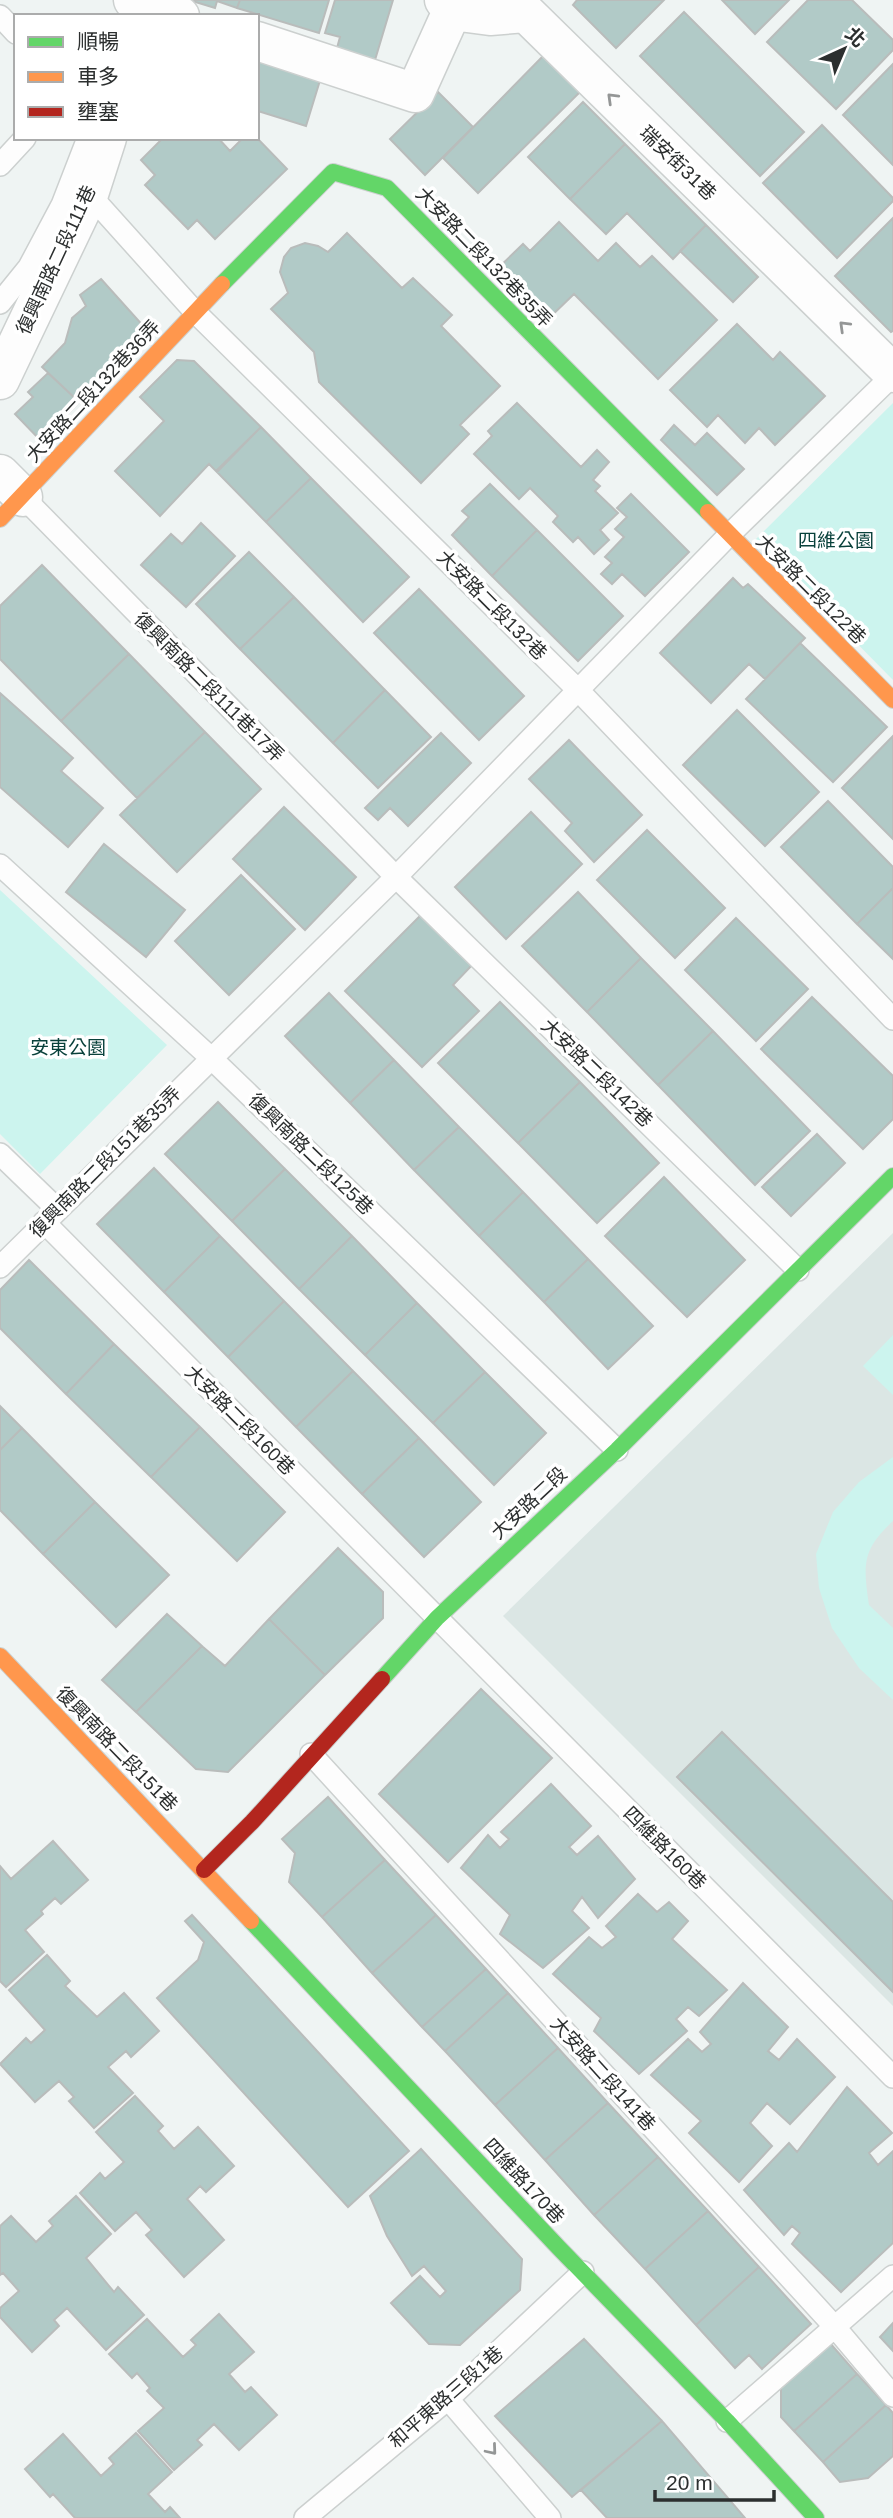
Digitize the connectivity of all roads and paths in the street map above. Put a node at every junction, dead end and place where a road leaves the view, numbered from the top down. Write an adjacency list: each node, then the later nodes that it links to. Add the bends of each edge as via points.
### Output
1 (132, 0): 3 (street)
2 (448, 5): 6 (street, via 415,93); 14 (street, 瑞安街31巷, one-way to 2, via 526,13 490,16)
3 (174, 14)
4 (0, 16): 5 (lane)
5 (14, 31)
6 (259, 42)
7 (24, 140): 10 (lane)
8 (87, 140): 12 (lane, via 62,205 29,268)
9 (106, 140): 11 (street, 復興南路二段111巷)
10 (0, 165)
11 (89, 194): 13 (lane, 大安路二段132巷); 15 (street, 復興南路二段111巷)
12 (0, 303)
13 (195, 312): 16 (street, 大安路二段132巷36弄); 17 (street, 大安路二段132巷35弄, via 333,172 387,188); 18 (lane, 大安路二段132巷)
14 (893, 374): 17 (lane, 復興南路二段151巷35弄)
15 (0, 380)
16 (8, 497): 21 (lane, 復興南路二段111巷17弄)
17 (728, 536): 18 (lane, 復興南路二段151巷35弄); 19 (street, 大安路二段122巷)
18 (578, 690): 21 (lane, 復興南路二段151巷35弄); 22 (lane, 大安路二段132巷)
19 (893, 700)
20 (0, 866): 23 (lane, 復興南路二段125巷)
21 (396, 877): 23 (lane, 復興南路二段151巷35弄); 28 (lane, 大安路二段142巷)
22 (893, 1019)
23 (211, 1058): 26 (lane, 復興南路二段151巷35弄); 29 (lane, 復興南路二段125巷)
24 (0, 1154): 26 (lane, 大安路二段160巷)
25 (893, 1176): 28 (street, 大安路二段)
26 (50, 1216): 27 (lane, 復興南路二段151巷35弄); 30 (lane, 大安路二段160巷)
27 (0, 1267)
28 (798, 1270): 29 (street, 大安路二段)
29 (617, 1450): 30 (street, 大安路二段)
30 (437, 1619): 32 (street, 大安路二段); 34 (lane, 四維路160巷)
31 (0, 1656): 33 (street, 復興南路二段151巷)
32 (312, 1754): 33 (street, 大安路二段); 37 (lane, 大安路二段141巷)
33 (204, 1870): 35 (street, 四維路170巷)
34 (893, 2077)
35 (583, 2272): 39 (lane, 和平東路三段1巷); 40 (street, 四維路170巷)
36 (893, 2276): 37 (lane)
37 (834, 2326): 38 (lane, 大安路二段141巷); 40 (lane)
38 (893, 2396)
39 (448, 2399): 41 (lane, 和平東路三段1巷); 42 (lane, one-way to 42)
40 (727, 2421): 43 (street, 四維路170巷)
41 (305, 2518)
42 (550, 2518)
43 (816, 2518)

